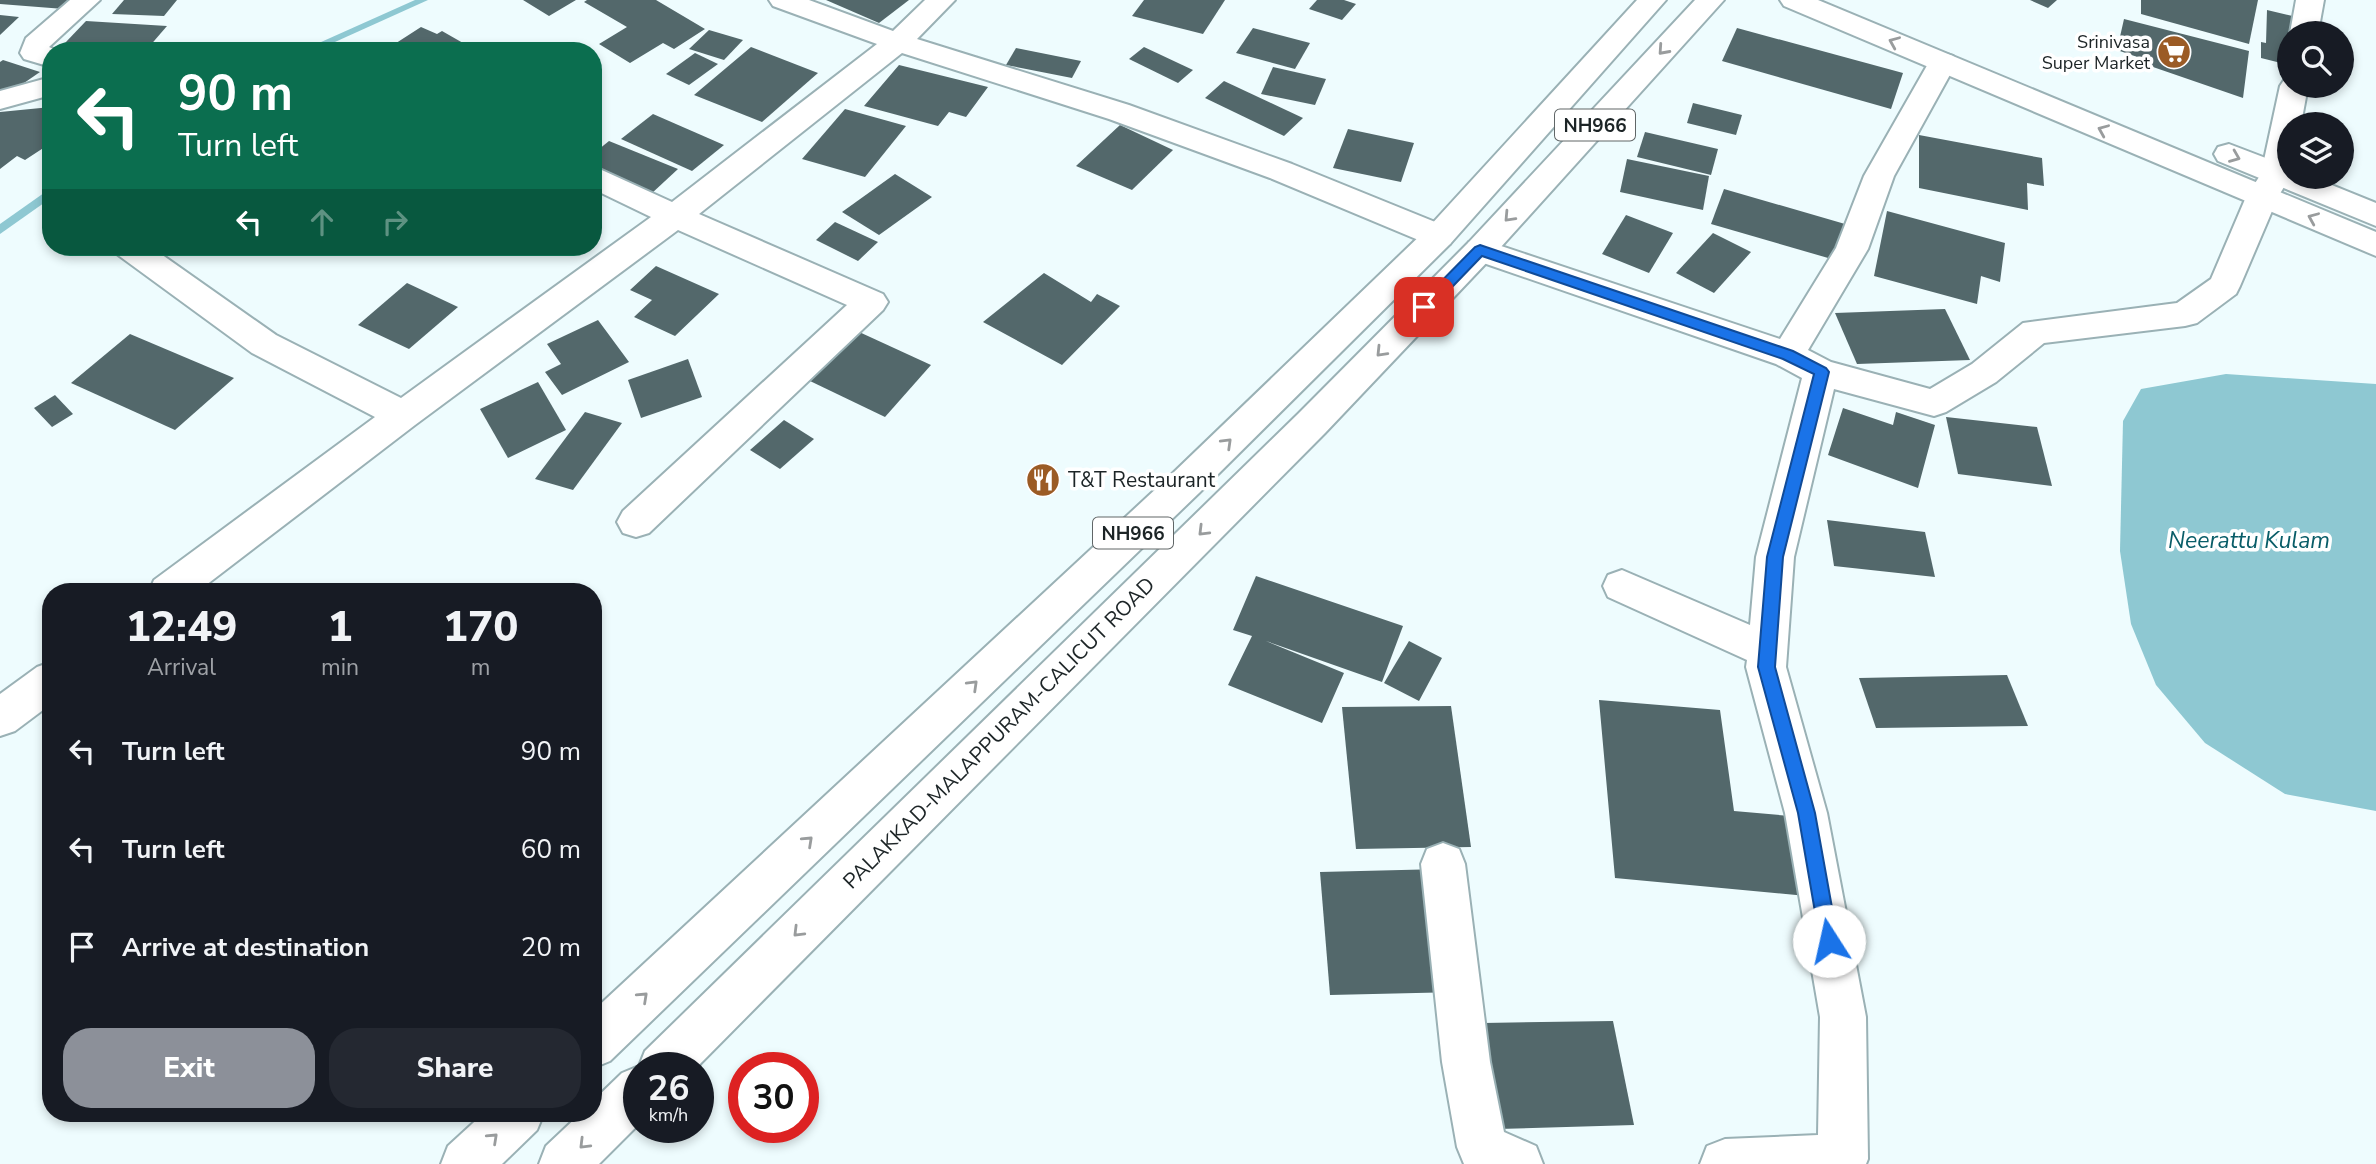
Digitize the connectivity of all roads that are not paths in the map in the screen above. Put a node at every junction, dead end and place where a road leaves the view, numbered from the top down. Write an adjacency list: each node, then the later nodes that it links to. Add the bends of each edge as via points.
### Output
1 (86, 0): 11 (main road, via 36,44 34,53)
2 (783, 0): 10 (main road)
3 (941, 0): 10 (main road)
4 (1652, 0): 20 (main road, NH966)
5 (1710, 0): 22 (main road, PALAKKAD-MALAPPURAM-CALICUT ROAD / NH966, one-way to 22)
6 (1794, 0): 12 (main road, one-way to 6)
7 (1855, 0): 17 (main road, one-way to 17)
8 (2310, 0): 9 (main road)
9 (2306, 21)
10 (898, 42): 18 (main road); 20 (main road, via 1119,112 1281,171)
11 (42, 55)
12 (1943, 62): 17 (main road, one-way to 12); 24 (main road, via 1879,176)
13 (42, 88): 15 (main road)
14 (2291, 98): 17 (main road)
15 (0, 100)
16 (602, 180): 18 (main road)
17 (2269, 186): 19 (main road); 21 (main road, one-way to 17); 24 (main road, via 2224,286 2185,314 2035,332 1984,373 1934,402)
18 (675, 215): 25 (main road); 26 (main road, via 871,302)
19 (2376, 215)
20 (1439, 236): 33 (main road, NH966, one-way to 20, via 1186,483)
21 (2376, 245)
22 (1480, 250): 24 (main road); 34 (main road, PALAKKAD-MALAPPURAM-CALICUT ROAD / NH966, one-way to 34, via 1293,442)
23 (142, 256): 25 (main road, via 264,344)
24 (1805, 363): 29 (main road, via 1775,557)
25 (403, 415): 27 (main road)
26 (636, 522)
27 (180, 583)
28 (1622, 586): 29 (main road)
29 (1768, 651): 40 (main road, via 1766,667 1807,813 1843,1017 1843,1159)
30 (42, 687): 31 (main road)
31 (0, 718)
32 (1443, 864): 39 (main road, via 1466,1062 1482,1147)
33 (602, 1035)
34 (678, 1052)
35 (623, 1106): 38 (main road, one-way to 38)
36 (510, 1122): 37 (main road, one-way to 36)
37 (466, 1164)
38 (564, 1164)
39 (1518, 1164)
40 (1725, 1164)

